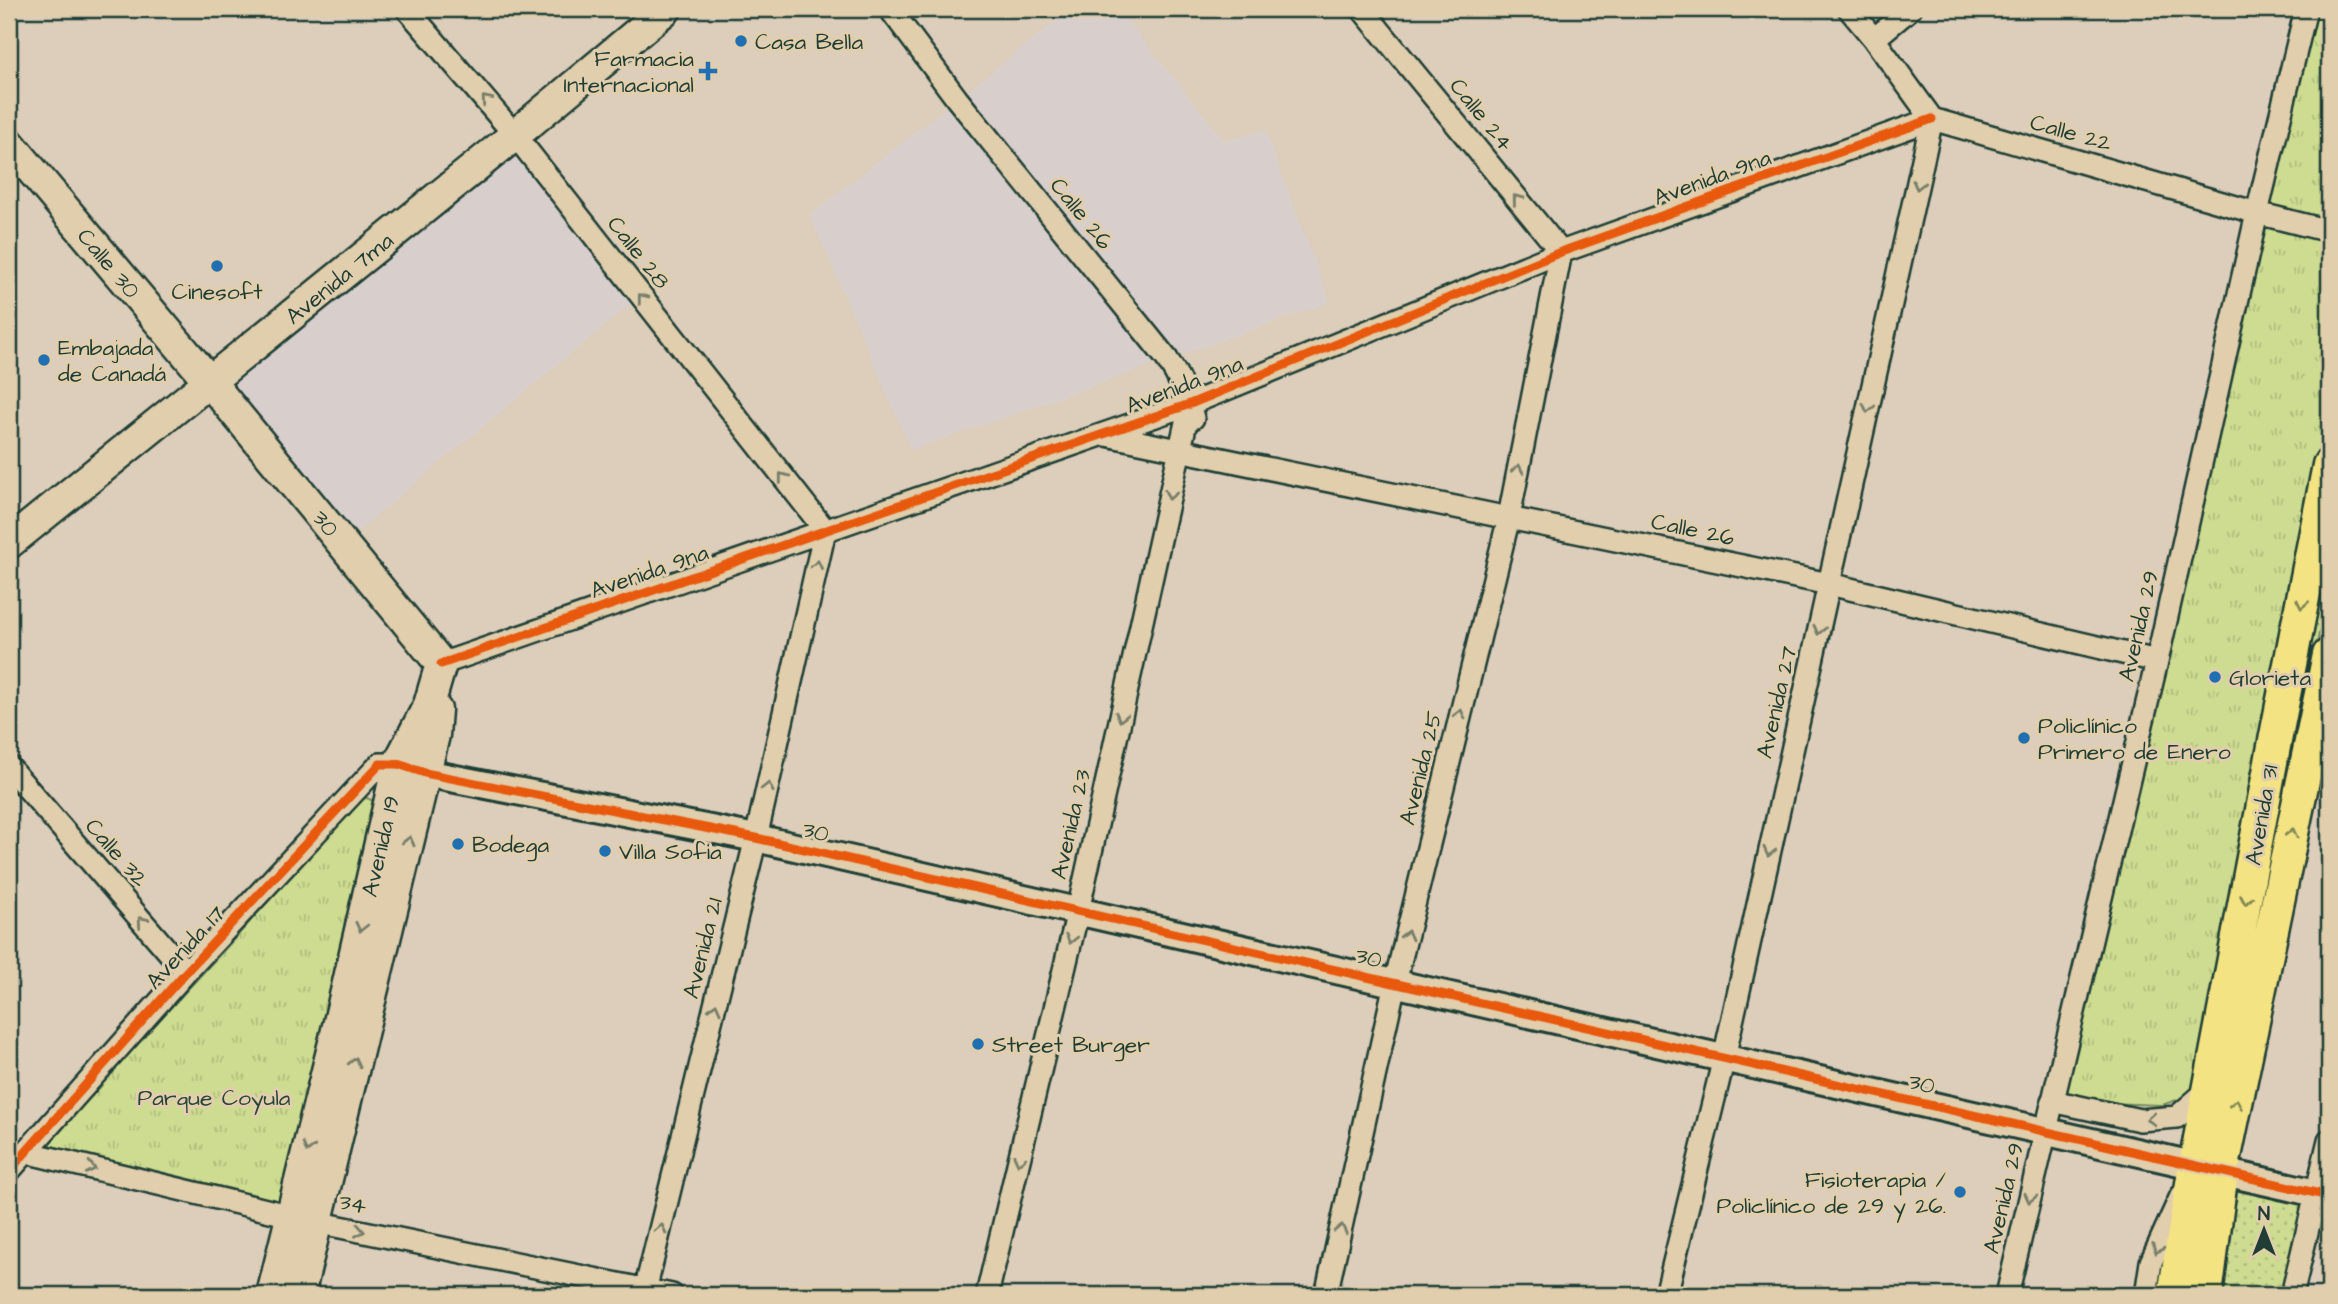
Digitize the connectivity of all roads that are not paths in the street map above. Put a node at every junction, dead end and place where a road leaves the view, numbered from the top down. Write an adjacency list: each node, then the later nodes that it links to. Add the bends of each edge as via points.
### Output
1 (407, 9): 10 (street, Calle 28, one-way to 1)
2 (666, 9): 10 (main road, Avenida 7ma)
3 (890, 9): 16 (street, Calle 26, via 1167,359)
4 (1362, 9): 14 (street, Calle 24, one-way to 4)
5 (1849, 9): 8 (street)
6 (1910, 9): 8 (street)
7 (2306, 9): 12 (street, Avenida 29)
8 (1874, 39): 9 (street)
9 (1933, 119): 12 (street, Calle 22); 14 (street, Avenida 9na); 24 (street, Avenida 27, one-way to 24)
10 (515, 135): 15 (main road, Avenida 7ma); 22 (street, Calle 28, one-way to 10)
11 (9, 143): 15 (main road, Calle 30)
12 (2257, 214): 13 (street, Calle 22); 26 (street, Avenida 29)
13 (2329, 231)
14 (1561, 252): 16 (street, Avenida 9na); 21 (street, Avenida 25, one-way to 14)
15 (210, 382): 23 (main road, Avenida 7ma); 27 (main road, 30)
16 (1190, 404): 17 (street, Avenida 9na); 18 (street, Avenida 23); 19 (street, Calle 26, via 1199,440)
17 (1103, 434): 18 (street, Calle 26); 22 (street, Avenida 9na)
18 (1180, 449): 19 (street, Calle 26); 32 (street, Avenida 23, one-way to 32)
19 (1216, 457): 21 (street, Calle 26)
20 (2329, 465): 36 (main road, Avenida 31, one-way to 36)
21 (1508, 517): 24 (street, Calle 26); 34 (street, Avenida 25, one-way to 21)
22 (825, 530): 27 (street, Avenida 9na); 31 (street, Avenida 21, one-way to 22)
23 (9, 543)
24 (1829, 584): 26 (street, Calle 26); 35 (street, Avenida 27, one-way to 35)
25 (2329, 655): 28 (main road, Avenida 31)
26 (2157, 662): 37 (street, Avenida 29)
27 (441, 664): 30 (main road, Avenida 19, via 417,733)
28 (2324, 706): 41 (main road, Avenida 31, one-way to 28)
29 (9, 767): 33 (street, Calle 32, one-way to 29)
30 (412, 769): 31 (street, 30); 33 (street, Avenida 17, via 380,764); 44 (main road, Avenida 19, via 343,1007)
31 (756, 838): 32 (street, 30); 45 (street, Avenida 21, one-way to 31)
32 (1077, 911): 34 (street, 30); 49 (street, Avenida 23, one-way to 49)
33 (186, 972): 40 (street, Avenida 17)
34 (1395, 983): 35 (street, 30); 50 (street, Avenida 25, one-way to 34)
35 (1724, 1058): 38 (street, 30); 51 (street, Avenida 27)
36 (2209, 1089): 37 (street, one-way to 37, via 2176,1117 2140,1120); 41 (main road, Avenida 31)
37 (2052, 1101): 38 (street, Avenida 29)
38 (2046, 1132): 41 (street, 30); 52 (street, Avenida 29, one-way to 52)
39 (2329, 1140): 43 (street)
40 (24, 1152): 42 (street, Avenida 17); 44 (street, 34, one-way to 44)
41 (2209, 1168): 43 (street, 30); 53 (street, Avenida 31, one-way to 53, via 2151,1262); 54 (main road, Avenida 31); 55 (main road, Avenida 31)
42 (9, 1171)
43 (2324, 1195): 56 (street)
44 (303, 1219): 45 (street, 34, one-way to 45); 46 (main road, Avenida 19); 47 (main road, Avenida 19)
45 (645, 1292): 48 (street, 34)
46 (272, 1295)
47 (299, 1295)
48 (673, 1295)
49 (987, 1295)
50 (1326, 1295)
51 (1666, 1295)
52 (2007, 1295)
53 (2146, 1295)
54 (2174, 1295)
55 (2206, 1295)
56 (2292, 1295)

